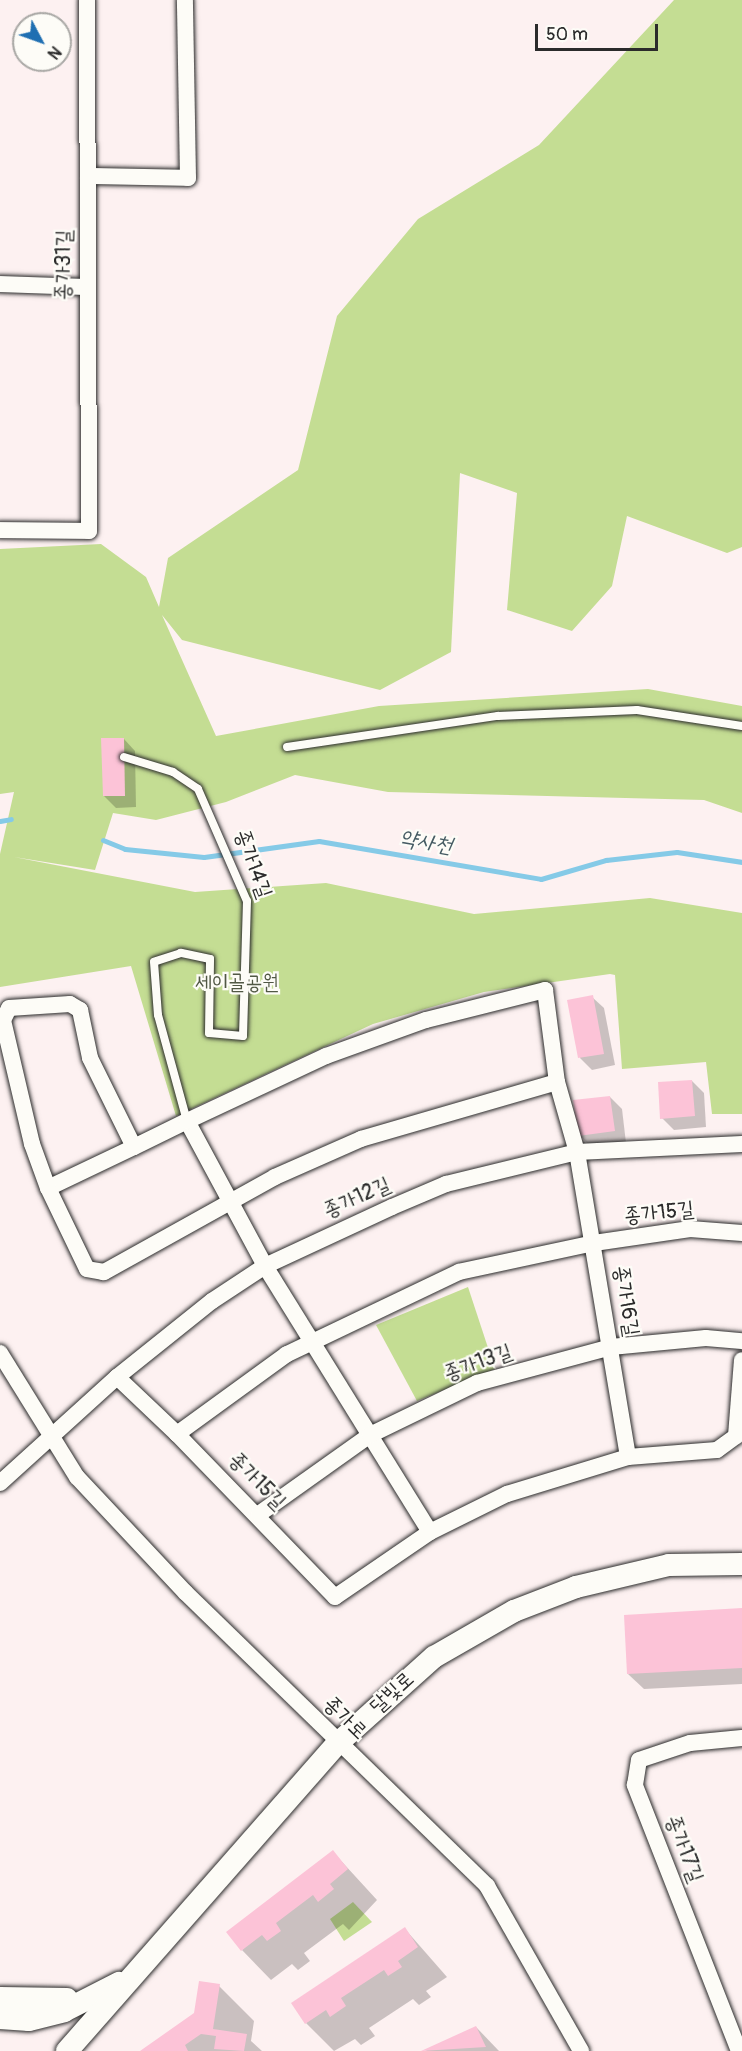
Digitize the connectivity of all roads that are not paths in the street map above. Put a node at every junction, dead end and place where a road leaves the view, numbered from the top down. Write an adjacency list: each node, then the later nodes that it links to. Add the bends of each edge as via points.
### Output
1 (87, 0): 3 (street, 종가31길)
2 (185, 0): 3 (street, via 188,178)
3 (88, 176): 5 (street, 종가31길)
4 (0, 284): 5 (street)
5 (85, 287): 6 (street, 종가31길, via 89,531)
6 (0, 530)
7 (742, 726): 8 (lane, via 637,710 498,716)
8 (286, 747)
9 (124, 757): 11 (lane, 종가14길, via 174,772 198,789 247,901 243,1036 209,1033 210,959 181,953 154,962 158,1015)
10 (557, 1082): 11 (street, via 545,990 426,1020 326,1056); 14 (street); 16 (street, via 361,1139)
11 (187, 1121): 13 (street); 16 (street)
12 (742, 1144): 14 (street, 종가12길)
13 (134, 1147): 15 (street); 15 (street, via 90,1058 80,1010 70,1004 9,1008 3,1020 16,1090)
14 (577, 1152): 18 (street, 종가16길); 19 (street, 종가12길, via 446,1184)
15 (48, 1188): 16 (street, via 87,1269 104,1272)
16 (229, 1201): 19 (street)
17 (742, 1233): 18 (street, 종가15길, via 690,1229)
18 (594, 1243): 20 (street, 종가15길, via 459,1272); 22 (street, 종가16길)
19 (265, 1266): 20 (street); 25 (street, 종가12길)
20 (310, 1341): 26 (street, 종가15길); 27 (street)
21 (742, 1341): 22 (street, 종가13길, via 706,1338)
22 (611, 1347): 27 (street, 종가13길, via 477,1383); 29 (street, 종가16길)
23 (0, 1353): 28 (street, 종가로)
24 (742, 1360): 29 (street, 종가15길, via 736,1436 717,1450)
25 (117, 1377): 26 (street); 28 (street, 종가12길)
26 (177, 1434): 31 (street, 종가15길)
27 (370, 1435): 31 (street, 종가13길); 32 (street)
28 (50, 1437): 30 (street); 35 (street, 종가로, via 77,1476 186,1593)
29 (628, 1457): 32 (street, 종가15길, via 507,1494)
30 (0, 1483)
31 (259, 1514): 32 (street, 종가15길, via 335,1597)
32 (430, 1532)
33 (742, 1564): 35 (main road, 달빛로, via 642,1569 544,1597 434,1657)
34 (742, 1738): 42 (street, 종가17길, via 690,1743 639,1760 635,1785)
35 (338, 1743): 36 (main road, 달빛로); 41 (street, 종가로, via 487,1886)
36 (133, 1975): 37 (main road, 달빛로); 40 (main road, 달빛로)
37 (95, 1997): 38 (main road); 39 (main road, 달빛로, via 29,2020)
38 (0, 1998)
39 (0, 2018)
40 (67, 2051)
41 (581, 2051)
42 (739, 2051)

